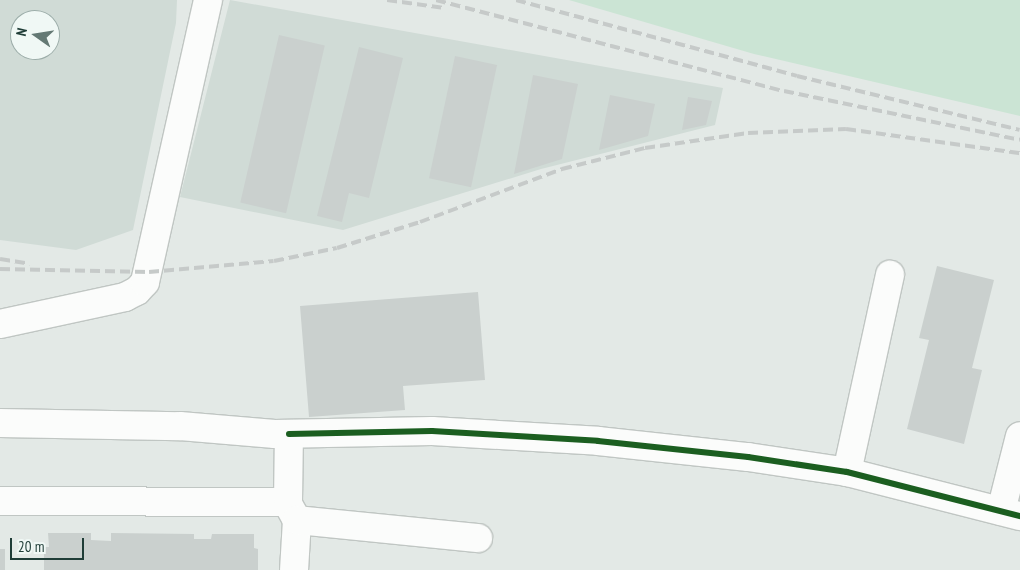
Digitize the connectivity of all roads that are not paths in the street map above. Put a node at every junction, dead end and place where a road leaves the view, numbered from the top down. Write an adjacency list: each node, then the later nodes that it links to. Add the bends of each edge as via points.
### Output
1 (208, 0): 3 (street, via 146,282 124,297)
2 (890, 275): 7 (street)
3 (0, 324)
4 (0, 423): 5 (street, via 180,426)
5 (290, 434): 7 (street, via 432,431 598,441 748,457); 9 (street)
6 (1020, 436): 10 (street)
7 (847, 472): 10 (street)
8 (0, 501): 9 (street)
9 (292, 511): 11 (street); 12 (street)
10 (1011, 513)
11 (478, 538)
12 (294, 570)

